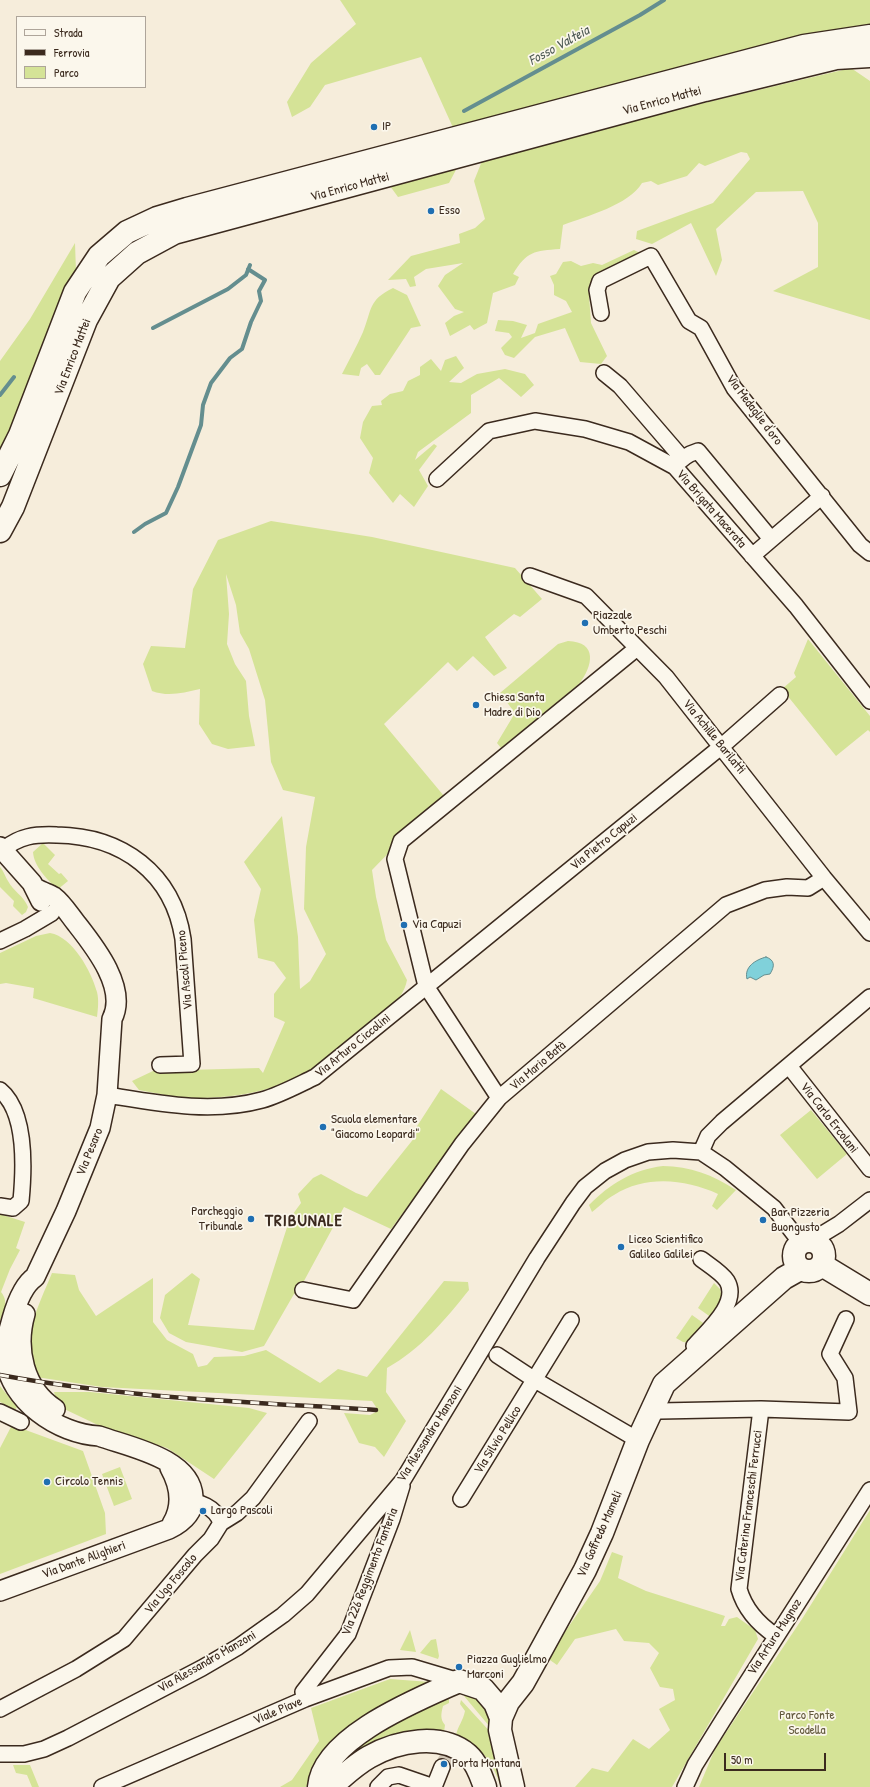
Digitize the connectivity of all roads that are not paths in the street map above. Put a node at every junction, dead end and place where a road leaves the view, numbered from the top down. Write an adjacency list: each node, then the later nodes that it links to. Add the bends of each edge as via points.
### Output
1 (870, 29): 3 (main road)
2 (870, 36): 3 (main road, Via Enrico Mattei)
3 (804, 46): 8 (main road, Via Enrico Mattei, via 187,208 127,232 99,256 75,292 20,435)
4 (870, 56): 11 (main road, Via Enrico Mattei, via 836,58 705,90 168,236 137,253 109,278 86,320 18,496)
5 (601, 313): 10 (street, Via Medaglie d'oro, via 597,290 600,281 651,256 689,321 701,328 734,388)
6 (604, 373): 7 (street, via 620,386)
7 (678, 463): 9 (street, Via Brigata Macerata, via 629,442 585,429 535,421 489,431); 12 (street, via 690,453 698,451); 14 (street, Via Brigata Macerata)
8 (1, 473)
9 (437, 479)
10 (822, 496): 12 (street); 13 (street, Via Medaglie d'oro)
11 (0, 531)
12 (771, 538): 14 (street)
13 (870, 553)
14 (752, 556): 18 (street, Via Brigata Macerata, via 796,606)
15 (530, 576): 16 (street, Via Achille Barilatti, via 586,596)
16 (637, 648): 19 (street, Via Achille Barilatti, via 666,677); 27 (street, via 401,840 395,859)
17 (780, 695): 19 (street, Via Pietro Capuzi)
18 (870, 701)
19 (722, 746): 21 (street, Via Achille Barilatti); 27 (street, Via Pietro Capuzi)
20 (1, 848): 22 (street, Via Pesaro); 30 (street, Via Ascoli Piceno, via 30,836 66,835 90,838 124,850 140,861 163,885 175,907 184,939 192,1064)
21 (824, 878): 24 (street, Via Achille Barilatti); 34 (street, Via Mario Batà, via 808,888 765,890 726,904)
22 (37, 889): 23 (street, Via Pesaro, via 41,901); 26 (street, Via Pesaro, via 53,897)
23 (52, 913): 25 (street); 26 (street, Via Pesaro, via 58,912 65,917 98,957); 29 (street, Via Pesaro, via 92,961 101,979 108,1014)
24 (870, 933)
25 (0, 941)
26 (102, 956): 29 (street, Via Pesaro, via 116,996 116,1011)
27 (426, 986): 33 (street, Via Arturo Ciccolini, via 315,1077 277,1095 241,1104 204,1107 135,1101); 34 (street)
28 (870, 996): 31 (street)
29 (112, 1019): 33 (street, Via Pesaro)
30 (160, 1065)
31 (789, 1066): 35 (street, via 722,1122 708,1136); 36 (street, Via Carlo Ercolani)
32 (0, 1090): 38 (street, via 11,1103 16,1117 23,1146 24,1170 21,1201 13,1208)
33 (107, 1095): 57 (street, Via Pesaro, via 100,1128 66,1211 35,1277 28,1282 14,1312 5,1357 13,1382 37,1411 59,1425 87,1436 99,1436 166,1460 187,1478 192,1491)
34 (499, 1098): 41 (street, Via Mario Batà, via 448,1163 353,1300)
35 (701, 1152): 39 (street, Via Alessandro Manzoni, via 774,1208); 54 (street, Via Alessandro Manzoni, via 648,1152 605,1171 585,1187 537,1258)
36 (870, 1169)
37 (870, 1200): 39 (street, Via Goffredo Mameli, via 839,1224)
38 (0, 1206)
39 (805, 1257): 42 (main road); 45 (main road, Via Goffredo Mameli)
40 (701, 1259): 45 (street, via 727,1281 730,1293 726,1309 694,1346)
41 (302, 1290)
42 (870, 1294)
43 (846, 1319): 49 (street, via 830,1354 845,1378 849,1412)
44 (571, 1320): 47 (street, Via Silvio Pellico)
45 (699, 1353): 48 (main road, Via Goffredo Mameli, via 664,1384)
46 (496, 1355): 47 (street)
47 (535, 1380): 53 (street); 56 (street, Via Silvio Pellico)
48 (651, 1409): 49 (street); 53 (main road, Via Goffredo Mameli)
49 (761, 1409): 60 (street, Via Caterina Franceschi Ferrucci, via 738,1589 748,1611)
50 (0, 1412): 52 (street)
51 (309, 1421): 58 (street, Via Ugo Foscolo, via 253,1498)
52 (21, 1422)
53 (638, 1440): 61 (main road, Via Goffredo Mameli, via 585,1570)
54 (404, 1480): 63 (street, Via 226 Reggimento Fanteria, via 348,1634 302,1692); 66 (street, Via Alessandro Manzoni, via 307,1594 282,1616 238,1647 56,1743 24,1754)
55 (870, 1490): 60 (street, Via Arturo Mugnoz)
56 (461, 1500)
57 (186, 1501): 58 (street, via 214,1512 219,1516); 59 (street, Via Dante Alighieri, via 169,1529)
58 (221, 1523): 64 (street, Via Ugo Foscolo, via 211,1539 124,1639 76,1669)
59 (0, 1591)
60 (776, 1636): 75 (street, Via Arturo Mugnoz, via 695,1765)
61 (530, 1670): 62 (main road, via 507,1681); 65 (main road, Via Goffredo Mameli, via 508,1702)
62 (469, 1684): 63 (street, Viale Piave, via 412,1667 389,1668); 65 (main road, via 492,1697); 69 (main road, via 380,1719 352,1738 334,1756 321,1776)
63 (305, 1699): 68 (street, Viale Piave)
64 (0, 1709)
65 (501, 1718): 74 (main road, via 500,1730)
66 (0, 1754)
67 (442, 1767): 72 (street)
68 (102, 1787)
69 (319, 1787)
70 (330, 1787): 73 (main road, via 369,1757 386,1749 416,1741 450,1745 460,1750 474,1763)
71 (378, 1787): 72 (street, via 388,1777 399,1775)
72 (434, 1787)
73 (485, 1787)
74 (513, 1787)
75 (685, 1787)

